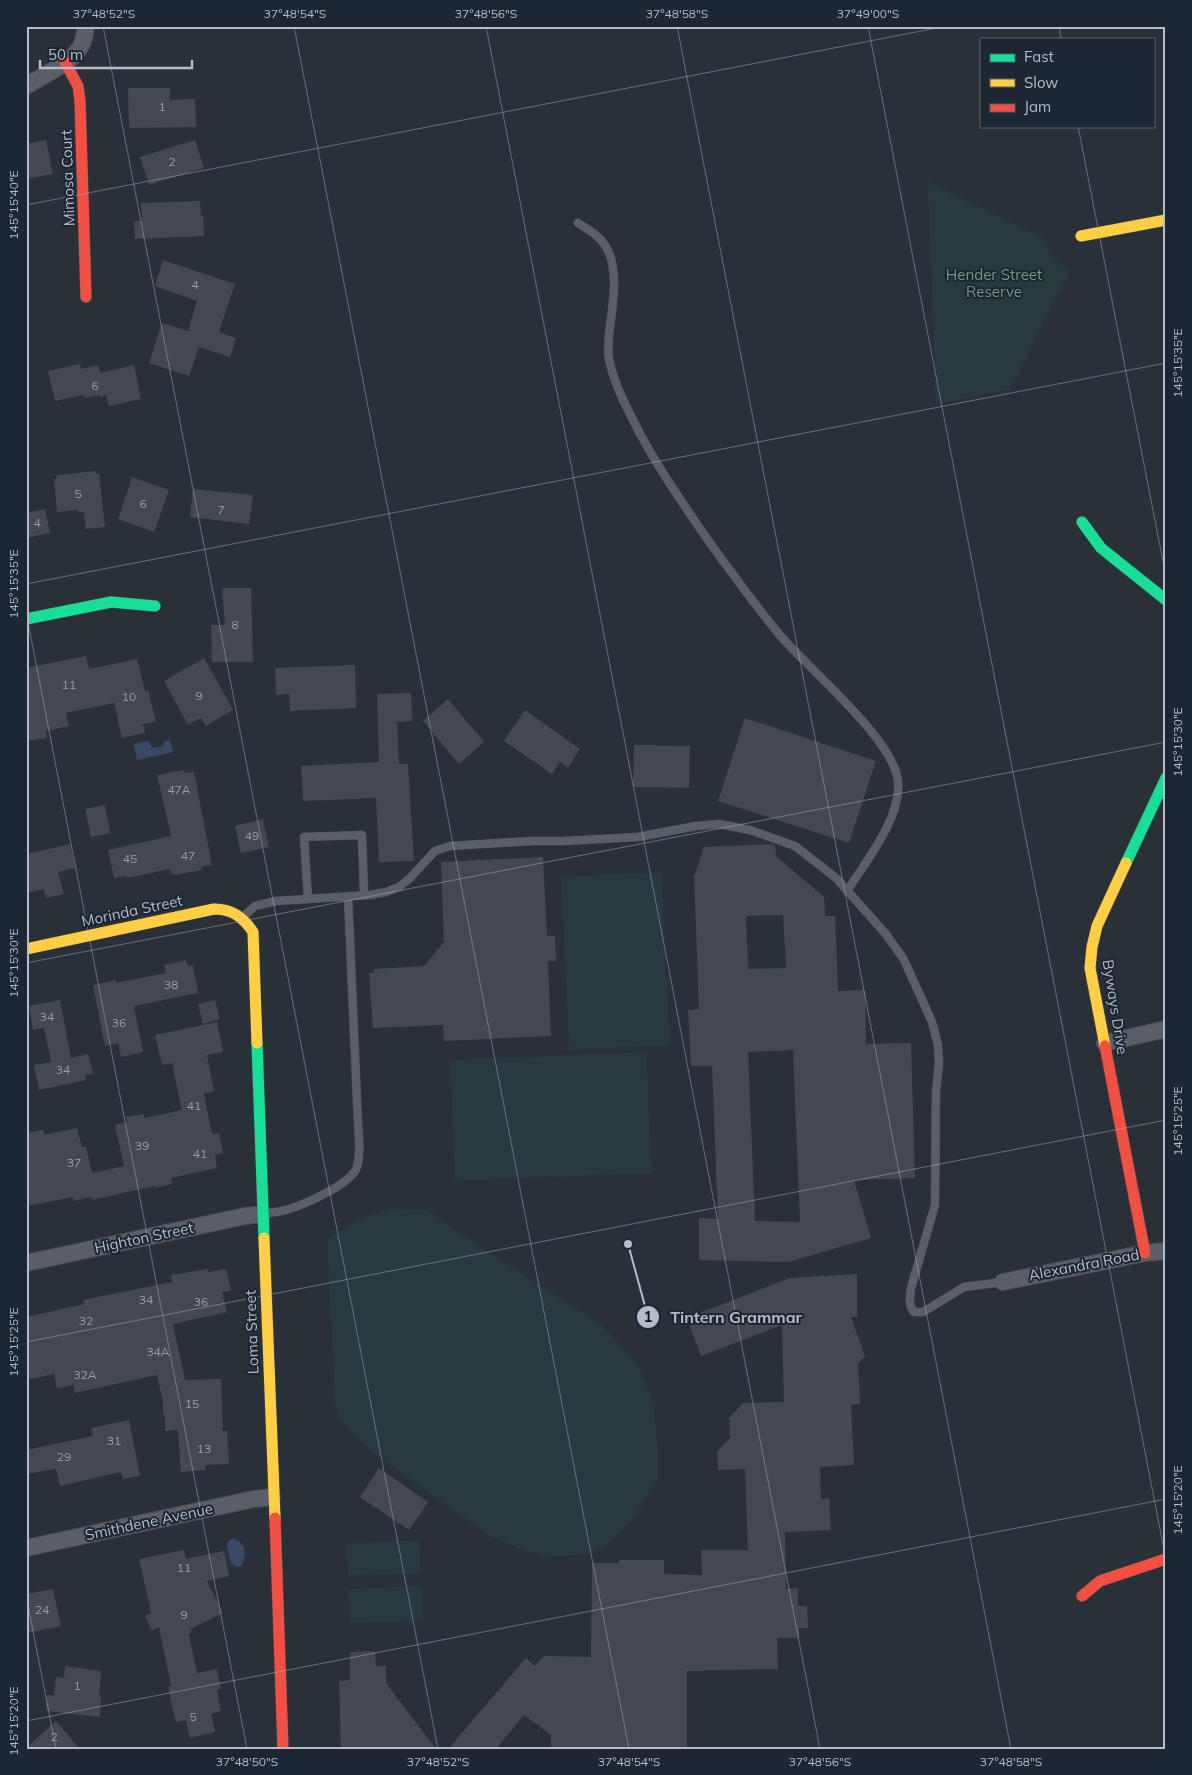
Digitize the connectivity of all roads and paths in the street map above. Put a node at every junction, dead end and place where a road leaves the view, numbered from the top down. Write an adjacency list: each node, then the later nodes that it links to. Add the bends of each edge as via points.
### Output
1 (86, 26): 2 (street, via 79,50)
2 (64, 62): 3 (street); 7 (street, Mimosa Court, via 78,86 80,100)
3 (26, 86)
4 (1166, 220): 6 (street)
5 (578, 223): 13 (lane, via 605,244 612,260 613,304 608,357 616,383 653,458 735,577 780,635 851,708 893,763 898,793 893,813 879,842)
6 (1081, 236)
7 (86, 297)
8 (1082, 522): 9 (street, via 1101,548)
9 (1166, 600)
10 (155, 606): 11 (street, via 111,602)
11 (26, 619)
12 (1166, 778): 20 (street, Byways Drive, via 1104,909 1092,947 1090,968)
13 (847, 891): 14 (lane, via 836,878 795,846 750,830 718,824 638,837 450,846 436,851 398,887); 25 (lane, via 903,958 932,1022 938,1045 935,1205 911,1288 912,1310 923,1312 964,1287)
14 (364, 895): 15 (lane); 16 (lane, via 362,834 304,837)
15 (348, 896): 16 (lane); 21 (lane, via 357,1168 352,1176 322,1194 294,1207)
16 (308, 899): 17 (lane, via 273,901 255,906)
17 (243, 917): 18 (street, Morinda Street, via 232,910 214,909); 21 (street, Loma Street, via 253,932 254,942)
18 (26, 949)
19 (1166, 1029): 20 (street)
20 (1105, 1043): 23 (street, Byways Drive)
21 (263, 1214): 24 (street, Highton Street); 26 (street, Loma Street)
22 (1166, 1251): 23 (street, Alexandra Road)
23 (1145, 1253): 25 (street, Alexandra Road)
24 (26, 1263)
25 (1003, 1282)
26 (272, 1498): 27 (street, Smithdene Avenue, via 254,1499); 30 (street, Loma Street)
27 (26, 1548)
28 (1166, 1559): 29 (street, via 1100,1581)
29 (1082, 1596)
30 (283, 1749)

